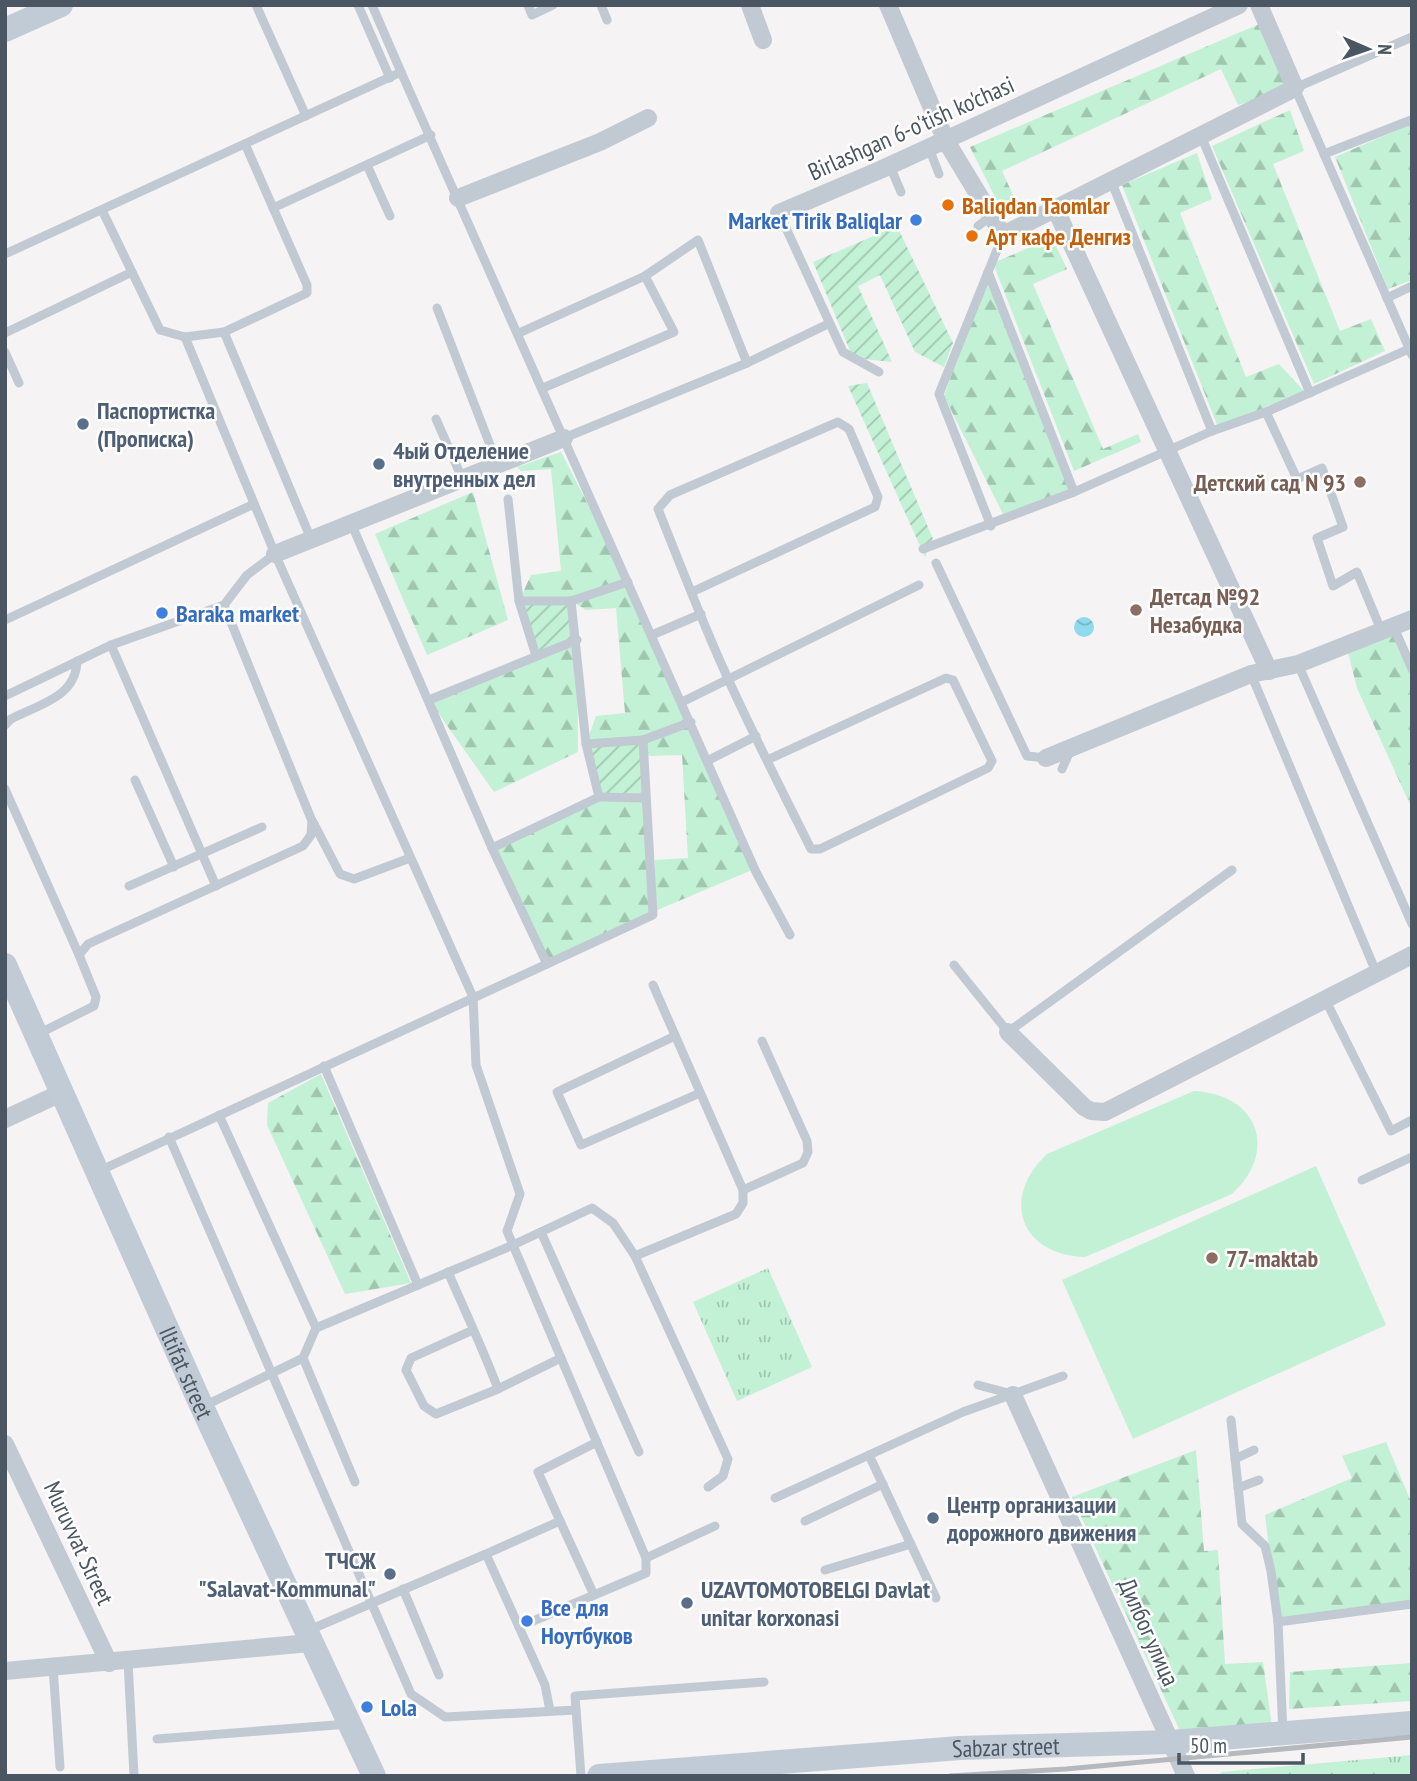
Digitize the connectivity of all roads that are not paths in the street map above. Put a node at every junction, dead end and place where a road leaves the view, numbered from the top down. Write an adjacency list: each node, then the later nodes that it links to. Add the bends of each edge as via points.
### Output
1 (61, 5): 13 (street)
2 (256, 5): 19 (lane)
3 (358, 5): 17 (lane)
4 (372, 5): 16 (lane)
5 (528, 5): 6 (lane, via 532,15)
6 (553, 5)
7 (601, 5): 12 (lane)
8 (750, 5): 15 (street)
9 (888, 5): 25 (street)
10 (1239, 5): 25 (street, Birlashgan 6-o'tish ko'chasi)
11 (1259, 5): 18 (street)
12 (607, 20)
13 (5, 30)
14 (1412, 37): 18 (lane)
15 (763, 40)
16 (401, 72): 17 (lane); 22 (lane)
17 (390, 78): 19 (lane)
18 (1295, 88): 23 (street); 26 (lane)
19 (306, 116): 24 (lane)
20 (649, 118): 32 (street)
21 (1412, 123): 26 (lane)
22 (430, 135): 27 (lane); 32 (lane)
23 (1201, 136): 30 (street); 57 (lane)
24 (245, 144): 33 (lane); 34 (lane)
25 (937, 144): 28 (street, Birlashgan 6-o'tish ko'chasi); 29 (lane); 38 (street, via 985,221)
26 (1324, 154): 44 (lane)
27 (367, 165): 33 (lane); 37 (lane)
28 (890, 166): 31 (lane); 36 (street, Birlashgan 6-o'tish ko'chasi)
29 (939, 174)
30 (1112, 183): 35 (street); 60 (lane)
31 (901, 192)
32 (458, 198): 49 (lane)
33 (273, 208): 47 (lane, via 307,293)
34 (102, 210): 39 (lane); 40 (lane)
35 (1056, 210): 38 (street); 62 (street)
36 (779, 213): 46 (lane, Birlashgan 6-o'tish ko'chasi)
37 (390, 216)
38 (1003, 235): 41 (lane)
39 (5, 254)
40 (132, 272): 48 (lane); 50 (lane, via 160,330)
41 (988, 272): 65 (lane); 69 (lane, via 939,394)
42 (645, 276): 49 (lane); 53 (lane, via 698,240); 56 (lane, via 674,332)
43 (1412, 286): 44 (lane)
44 (1387, 298): 52 (lane)
45 (437, 308): 63 (lane)
46 (828, 324): 53 (lane); 54 (lane, Birlashgan 6-o'tish ko'chasi, via 843,352)
47 (224, 332): 50 (lane); 70 (lane)
48 (5, 333)
49 (519, 333): 56 (lane)
50 (185, 337): 67 (lane)
51 (5, 352): 55 (lane)
52 (1410, 352): 57 (lane)
53 (747, 363): 61 (lane)
54 (879, 372)
55 (19, 383)
56 (543, 388): 61 (lane)
57 (1310, 393): 58 (lane)
58 (1266, 412): 60 (lane); 83 (lane, via 1297,478 1322,468 1343,527 1317,538 1333,586 1357,572)
59 (436, 419): 64 (lane)
60 (1212, 430): 62 (lane)
61 (564, 438): 63 (street); 74 (lane)
62 (1167, 449): 65 (lane); 91 (street)
63 (497, 463): 64 (street)
64 (462, 478): 68 (street)
65 (1074, 492): 69 (lane)
66 (508, 499): 77 (lane)
67 (254, 504): 72 (lane); 81 (lane)
68 (351, 523): 70 (street); 94 (lane)
69 (991, 526): 71 (lane)
70 (311, 539): 72 (street)
71 (923, 550)
72 (275, 554): 79 (lane, via 247,575); 113 (lane)
73 (936, 563): 102 (lane, via 1027,756)
74 (628, 582): 78 (lane); 84 (lane)
75 (919, 585): 92 (lane)
76 (692, 592): 76 (lane, via 875,507 878,497 849,429 838,422 670,495 658,509); 80 (lane)
77 (519, 601): 78 (lane); 87 (lane)
78 (571, 601): 85 (lane)
79 (224, 605): 86 (lane); 110 (lane)
80 (701, 614): 84 (lane); 92 (lane)
81 (5, 620)
82 (1412, 620): 83 (street)
83 (1387, 627): 89 (street); 90 (lane)
84 (652, 635): 95 (lane)
85 (577, 639): 87 (lane); 100 (lane)
86 (111, 645): 88 (lane); 117 (lane)
87 (536, 656): 94 (lane)
88 (78, 661): 93 (lane); 97 (lane, via 77,677 65,691)
89 (1298, 664): 91 (street); 118 (lane)
90 (1412, 668)
91 (1260, 672): 101 (street, via 1119,721); 125 (lane)
92 (728, 679): 95 (lane); 98 (lane)
93 (5, 696)
94 (429, 700): 112 (lane)
95 (682, 702): 96 (lane)
96 (691, 722): 99 (lane); 104 (lane)
97 (5, 725)
98 (756, 736): 103 (lane); 104 (lane)
99 (643, 740): 100 (lane); 109 (lane)
100 (586, 744): 108 (lane)
101 (1071, 747): 102 (street); 105 (lane)
102 (1046, 758)
103 (767, 760): 103 (lane, via 946,678 953,680 992,761 988,768 820,849 811,849)
104 (708, 761): 119 (lane, via 756,872)
105 (1062, 769)
106 (135, 780): 114 (lane)
107 (5, 789): 120 (lane)
108 (599, 797): 109 (lane); 112 (lane)
109 (644, 798): 122 (lane, via 653,915)
110 (312, 821): 113 (lane, via 346,878); 117 (lane, via 311,835 303,846)
111 (262, 828): 114 (lane)
112 (492, 848): 122 (lane)
113 (410, 858): 127 (lane)
114 (174, 867): 116 (lane)
115 (1232, 870): 129 (lane)
116 (129, 886)
117 (216, 886): 120 (lane, via 88,944)
118 (1412, 924)
119 (790, 935)
120 (79, 955): 130 (lane, via 96,997 94,1006)
121 (1412, 955): 125 (street)
122 (547, 964): 127 (lane)
123 (5, 965): 130 (street, Iltifаt street)
124 (954, 965): 129 (lane)
125 (1376, 972): 128 (street)
126 (653, 985): 131 (lane)
127 (473, 997): 133 (lane); 145 (lane, via 476,1065 520,1194 507,1231)
128 (1327, 997): 129 (street, via 1105,1112 1084,1107); 138 (lane, via 1391,1131)
129 (1008, 1032)
130 (36, 1035): 134 (street, Iltifаt street)
131 (675, 1036): 135 (lane); 135 (lane, via 557,1092 581,1145)
132 (762, 1041): 143 (lane, via 808,1152 803,1163)
133 (324, 1066): 136 (lane); 148 (lane)
134 (61, 1093): 137 (street); 141 (street, Iltifаt street)
135 (700, 1093): 143 (lane)
136 (219, 1115): 139 (lane); 149 (lane)
137 (5, 1119)
138 (1412, 1120)
139 (169, 1137): 141 (lane); 153 (lane)
140 (1412, 1157): 142 (lane)
141 (97, 1172): 158 (street, Iltifаt street)
142 (1362, 1180)
143 (743, 1190): 146 (lane, via 743,1203 736,1214)
144 (541, 1232): 145 (lane); 146 (lane, via 592,1208 613,1223); 163 (lane)
145 (513, 1245): 147 (lane); 152 (lane)
146 (635, 1256): 169 (lane, via 728,1459 723,1476)
147 (448, 1272): 148 (lane); 150 (lane)
148 (418, 1285): 149 (lane)
149 (316, 1328): 151 (lane)
150 (473, 1330): 156 (lane); 156 (lane, via 411,1359 407,1370 424,1406 436,1414)
151 (303, 1358): 153 (lane); 167 (lane)
152 (561, 1358): 156 (lane); 160 (lane)
153 (271, 1375): 158 (lane); 182 (lane)
154 (1063, 1376): 157 (lane)
155 (978, 1385): 157 (lane)
156 (498, 1389)
157 (1013, 1395): 164 (lane, via 963,1412); 199 (street, Дилбог улица)
158 (202, 1407): 186 (street, Iltifаt street)
159 (1231, 1420): 165 (lane)
160 (597, 1442): 172 (lane, via 538,1472); 177 (lane)
161 (5, 1444): 188 (street, Muruvvat Street)
162 (1254, 1450): 165 (lane)
163 (639, 1452)
164 (869, 1455): 168 (lane); 171 (lane)
165 (1236, 1459): 170 (lane)
166 (1259, 1480): 170 (lane)
167 (355, 1482)
168 (883, 1484): 173 (lane); 175 (lane)
169 (708, 1487)
170 (1238, 1488): 184 (lane, via 1242,1524 1265,1546)
171 (775, 1498)
172 (560, 1521): 176 (lane); 180 (lane)
173 (805, 1521)
174 (715, 1526): 177 (lane)
175 (911, 1544): 178 (lane); 181 (lane)
176 (486, 1555): 179 (lane); 185 (lane)
177 (646, 1558): 180 (lane, via 646,1573)
178 (825, 1570)
179 (404, 1589): 182 (lane); 191 (lane)
180 (594, 1595): 185 (lane)
181 (936, 1598)
182 (371, 1602): 186 (lane); 194 (lane, via 411,1694 446,1717)
183 (1412, 1604): 184 (lane)
184 (1278, 1622): 197 (lane)
185 (519, 1627): 194 (lane, via 545,1685)
186 (308, 1637): 187 (street); 196 (street, Iltifаt street)
187 (128, 1661): 188 (street); 201 (lane)
188 (109, 1663): 189 (street)
189 (52, 1667): 190 (street); 200 (lane)
190 (5, 1671)
191 (439, 1675)
192 (764, 1682): 193 (lane, via 575,1696)
193 (576, 1710): 194 (lane); 203 (lane)
194 (550, 1711)
195 (1412, 1723): 197 (street, Sabzar street)
196 (349, 1724): 198 (lane); 202 (street, Iltifаt street)
197 (1283, 1735): 199 (street, Sabzar street)
198 (157, 1739)
199 (1171, 1742): 204 (street, Sabzar street, via 960,1748); 205 (street, Дилбог улица)
200 (60, 1767)
201 (134, 1776)
202 (374, 1776)
203 (580, 1776)
204 (598, 1776)
205 (1186, 1776)

